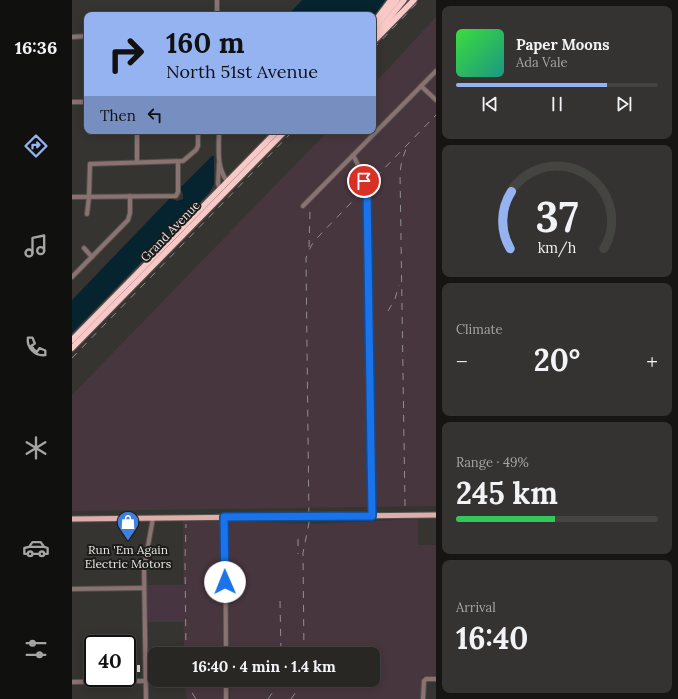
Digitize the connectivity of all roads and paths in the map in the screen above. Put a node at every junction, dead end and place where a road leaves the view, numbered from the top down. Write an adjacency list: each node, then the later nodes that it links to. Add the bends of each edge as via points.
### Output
1 (217, 0): 6 (street)
2 (391, 0): 7 (highway)
3 (397, 0): 8 (highway)
4 (404, 0): 9 (highway)
5 (414, 0): 12 (highway)
6 (217, 12)
7 (376, 20)
8 (376, 26)
9 (376, 34)
10 (84, 36): 11 (street)
11 (72, 37)
12 (376, 39)
13 (436, 71): 14 (street)
14 (421, 86): 15 (street); 18 (street)
15 (436, 100)
16 (72, 102): 17 (street)
17 (84, 102)
18 (376, 132)
19 (137, 134): 26 (street)
20 (198, 134): 27 (street, via 196,150 188,158)
21 (219, 134): 28 (street)
22 (274, 134): 29 (highway, Grand Avenue)
23 (282, 134): 35 (highway, Grand Avenue)
24 (374, 134): 25 (street)
25 (353, 156): 34 (street); 43 (street, via 363,176 367,192)
26 (137, 162): 27 (street); 33 (street, via 90,164)
27 (178, 162): 31 (street, via 176,196)
28 (220, 162): 29 (street, via 222,175); 30 (street)
29 (227, 181): 30 (highway, Grand Avenue); 35 (highway, via 227,186 212,201)
30 (220, 189): 40 (highway, Grand Avenue)
31 (130, 196): 33 (street); 38 (street, via 128,220)
32 (72, 197): 33 (street)
33 (89, 197): 36 (street)
34 (304, 206)
35 (210, 207): 41 (highway, Grand Avenue)
36 (87, 214)
37 (84, 248): 38 (street)
38 (92, 257): 39 (street)
39 (72, 277)
40 (72, 340)
41 (72, 348)
42 (436, 515): 43 (main road)
43 (372, 516): 44 (main road)
44 (224, 517): 45 (main road); 49 (street)
45 (153, 518): 46 (main road); 47 (street, via 144,562)
46 (72, 519)
47 (144, 588): 48 (street); 51 (street)
48 (72, 589)
49 (226, 647)
50 (436, 679): 56 (street, via 424,681)
51 (145, 681): 52 (street); 54 (street)
52 (72, 682)
53 (226, 687): 55 (street)
54 (146, 699)
55 (226, 699)
56 (423, 699)

